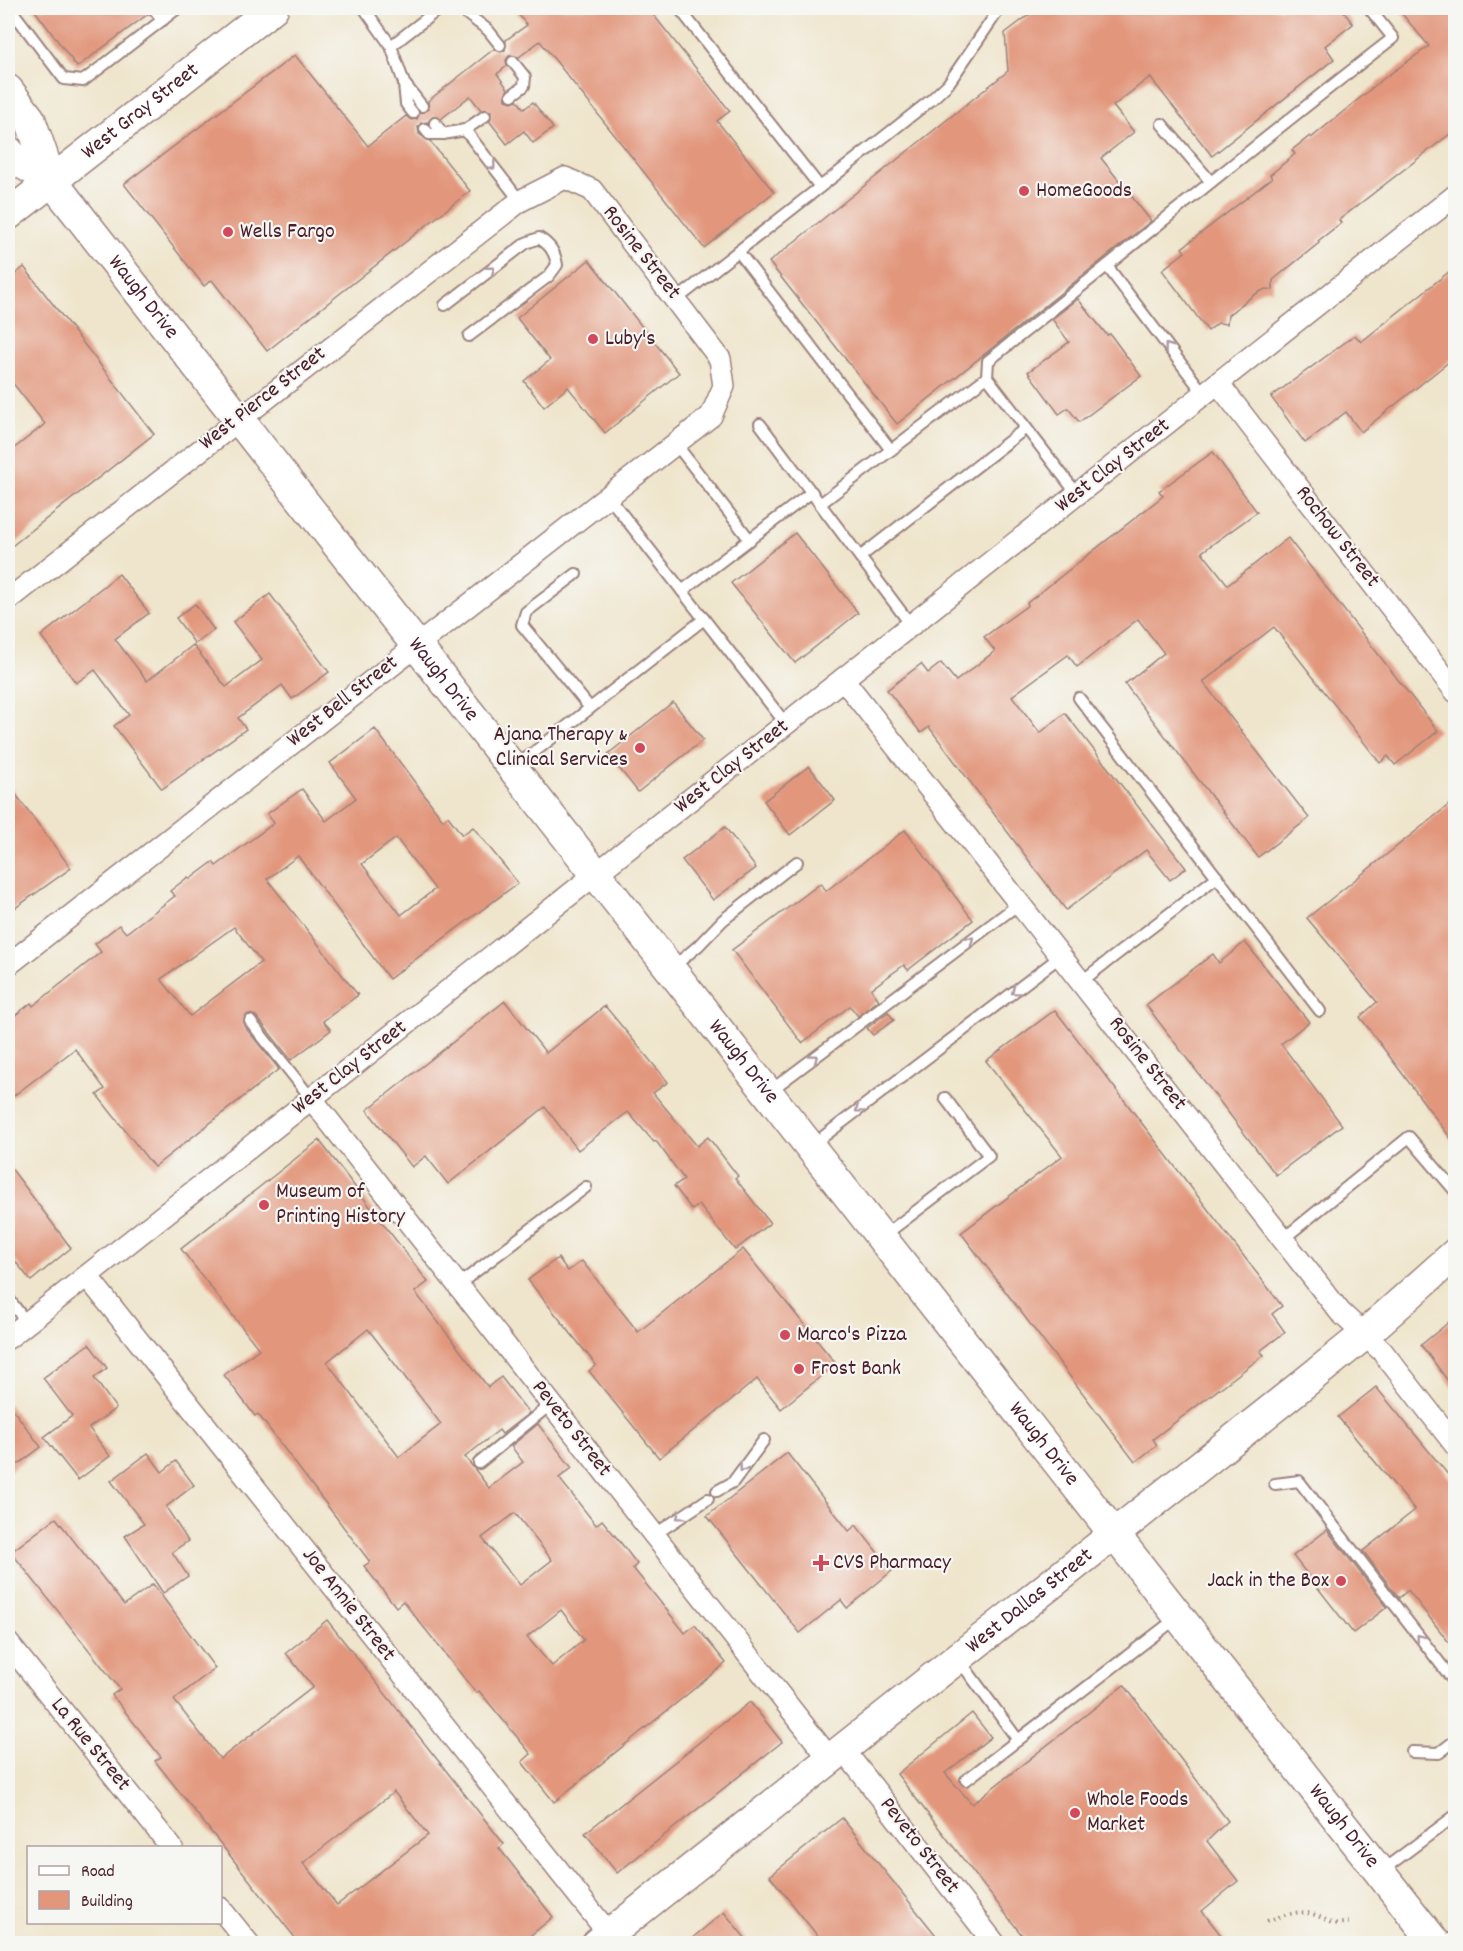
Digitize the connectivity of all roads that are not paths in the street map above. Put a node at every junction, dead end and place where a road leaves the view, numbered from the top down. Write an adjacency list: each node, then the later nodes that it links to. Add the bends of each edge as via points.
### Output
1 (10, 8): 11 (lane, via 64,79 83,81)
2 (153, 8): 11 (lane)
3 (178, 8): 11 (lane)
4 (273, 8): 23 (main road, West Gray Street)
5 (364, 8): 13 (lane)
6 (440, 8): 13 (lane)
7 (459, 8): 12 (lane, via 488,30)
8 (679, 8): 25 (lane)
9 (1000, 8): 25 (lane, via 948,84 932,100)
10 (1369, 8): 24 (lane, via 1393,38)
11 (163, 20)
12 (500, 45)
13 (391, 46): 17 (lane)
14 (513, 62): 16 (lane, via 525,77 524,86)
15 (8, 90): 23 (main road, Waugh Drive, via 30,119)
16 (512, 95)
17 (417, 110)
18 (485, 116): 21 (lane)
19 (1162, 124): 24 (lane)
20 (430, 126): 21 (lane, via 443,134)
21 (465, 130): 27 (lane, one-way to 27)
22 (8, 151): 23 (main road, Waugh Drive)
23 (51, 180): 28 (main road, West Gray Street); 37 (main road, Waugh Drive)
24 (1211, 182): 30 (lane)
25 (820, 187): 29 (lane)
26 (1455, 195): 36 (street, West Clay Street)
27 (520, 201): 31 (street, Rosine Street, via 565,178 591,190); 37 (street, West Pierce Street)
28 (8, 215)
29 (738, 251): 31 (lane); 41 (lane)
30 (1107, 266): 34 (lane, via 988,361); 36 (lane, one-way to 30)
31 (676, 300): 35 (street, Rosine Street, via 720,359)
32 (445, 305): 33 (lane, one-way to 33, via 526,243 539,238 549,244 557,265 549,276)
33 (469, 336)
34 (987, 377): 39 (lane); 41 (lane)
35 (724, 386): 40 (street, West Bell Street, via 711,416)
36 (1211, 388): 43 (street, West Clay Street); 55 (street, Rochow Street)
37 (237, 419): 50 (street, West Pierce Street); 53 (main road, Waugh Drive)
38 (760, 424): 42 (lane)
39 (1026, 428): 43 (lane); 47 (lane)
40 (675, 443): 44 (street, West Bell Street); 46 (lane)
41 (891, 450): 45 (lane)
42 (812, 492): 45 (lane); 46 (lane)
43 (1077, 494): 52 (street, West Clay Street)
44 (608, 496): 49 (lane); 53 (street, West Bell Street)
45 (820, 504): 47 (lane)
46 (750, 540): 49 (lane)
47 (860, 557): 52 (lane)
48 (576, 574): 57 (lane, via 526,612 522,625)
49 (682, 591): 51 (lane)
50 (8, 600)
51 (704, 619): 57 (lane); 58 (lane)
52 (911, 625): 54 (street, West Clay Street)
53 (415, 645): 59 (main road, Waugh Drive); 65 (street, West Bell Street)
54 (843, 679): 58 (street, West Clay Street); 63 (street, Rosine Street)
55 (1455, 692)
56 (1079, 698): 62 (lane)
57 (590, 708): 59 (lane)
58 (786, 724): 61 (street, West Clay Street)
59 (513, 768): 61 (main road, Waugh Drive)
60 (797, 862): 66 (lane, via 723,920)
61 (596, 874): 66 (main road, Waugh Drive); 71 (street, West Clay Street)
62 (1217, 877): 67 (lane); 68 (lane)
63 (1020, 903): 64 (street, Rosine Street); 70 (lane, one-way to 63)
64 (1062, 956): 67 (street, Rosine Street); 73 (lane, one-way to 73)
65 (8, 965)
66 (670, 969): 70 (main road, Waugh Drive)
67 (1082, 981): 77 (street, Rosine Street)
68 (1320, 1011)
69 (250, 1021): 71 (lane)
70 (768, 1093): 73 (main road, Waugh Drive)
71 (311, 1098): 79 (street, West Clay Street); 80 (street, Peveto Street)
72 (945, 1098): 76 (lane, via 989,1156)
73 (810, 1146): 76 (main road, Waugh Drive)
74 (586, 1187): 80 (lane)
75 (1455, 1192): 77 (lane, via 1409,1137)
76 (881, 1238): 92 (main road, Waugh Drive)
77 (1283, 1239): 83 (street, Rosine Street, via 1340,1312)
78 (1455, 1253): 83 (main road, West Dallas Street)
79 (87, 1276): 82 (street, West Clay Street); 108 (street, Joe Annie Street)
80 (458, 1285): 85 (street, Peveto Street)
81 (8, 1298): 82 (lane)
82 (27, 1323): 84 (street, West Clay Street)
83 (1364, 1335): 87 (street, Rosine Street, via 1382,1352); 92 (main road, West Dallas Street)
84 (8, 1338)
85 (551, 1404): 88 (lane); 93 (street, Peveto Street)
86 (764, 1440): 90 (lane, one-way to 90, via 733,1482)
87 (1455, 1446)
88 (479, 1463)
89 (1275, 1484): 97 (lane, one-way to 89, via 1299,1481)
90 (717, 1491)
91 (708, 1499): 93 (lane, one-way to 93)
92 (1113, 1534): 94 (main road, Waugh Drive); 96 (main road, West Dallas Street)
93 (654, 1535): 101 (street, Peveto Street)
94 (1178, 1617): 98 (lane); 105 (main road, Waugh Drive)
95 (8, 1643): 104 (street, La Rue Street)
96 (958, 1658): 98 (lane); 101 (main road, West Dallas Street)
97 (1455, 1684)
98 (1018, 1740): 102 (lane)
99 (1455, 1740): 100 (lane, via 1439,1753)
100 (1412, 1752)
101 (837, 1754): 108 (main road, West Dallas Street); 110 (street, Peveto Street)
102 (966, 1779)
103 (1455, 1815): 105 (lane)
104 (170, 1846)
105 (1379, 1872): 111 (main road, Waugh Drive)
106 (222, 1910): 109 (street)
107 (1455, 1935): 112 (lane)
108 (603, 1939)
109 (249, 1944)
110 (995, 1944)
111 (1436, 1944)
112 (1444, 1944)

